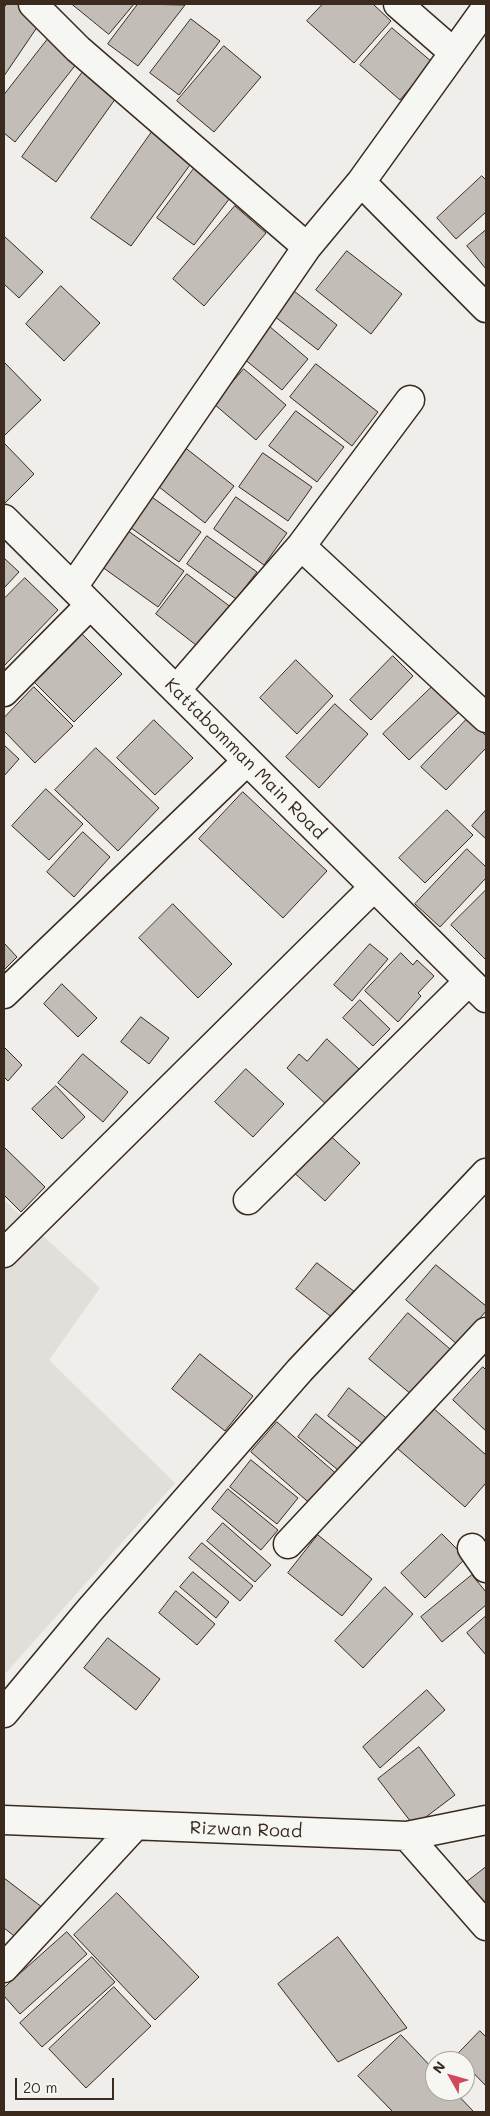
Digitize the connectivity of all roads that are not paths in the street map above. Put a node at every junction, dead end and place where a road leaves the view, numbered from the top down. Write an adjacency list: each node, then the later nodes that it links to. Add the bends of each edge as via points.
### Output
1 (32, 4): 6 (street, via 78,48)
2 (398, 4): 4 (street)
3 (483, 21): 4 (street)
4 (453, 52): 5 (street)
5 (360, 182): 6 (street); 7 (street)
6 (307, 247): 11 (street)
7 (486, 308)
8 (410, 400): 10 (street)
9 (4, 519): 11 (street, Kattabomman Main Road)
10 (301, 546): 12 (street); 14 (street)
11 (82, 596): 12 (street, Kattabomman Main Road); 13 (street)
12 (176, 690): 15 (street, Kattabomman Main Road)
13 (4, 692)
14 (484, 712)
15 (247, 761): 16 (street, Kattabomman Main Road); 18 (street)
16 (374, 887): 17 (street, Kattabomman Main Road); 21 (street)
17 (479, 986): 20 (street)
18 (4, 994)
19 (486, 1173): 24 (street, via 300,1370)
20 (248, 1200)
21 (4, 1253)
22 (486, 1332): 23 (street)
23 (288, 1544)
24 (4, 1713)
25 (4, 1820): 27 (street, Rizwan Road)
26 (486, 1820): 28 (street, Rizwan Road)
27 (135, 1826): 28 (street, Rizwan Road); 30 (street)
28 (407, 1836): 29 (street)
29 (486, 1926)
30 (4, 1968)

